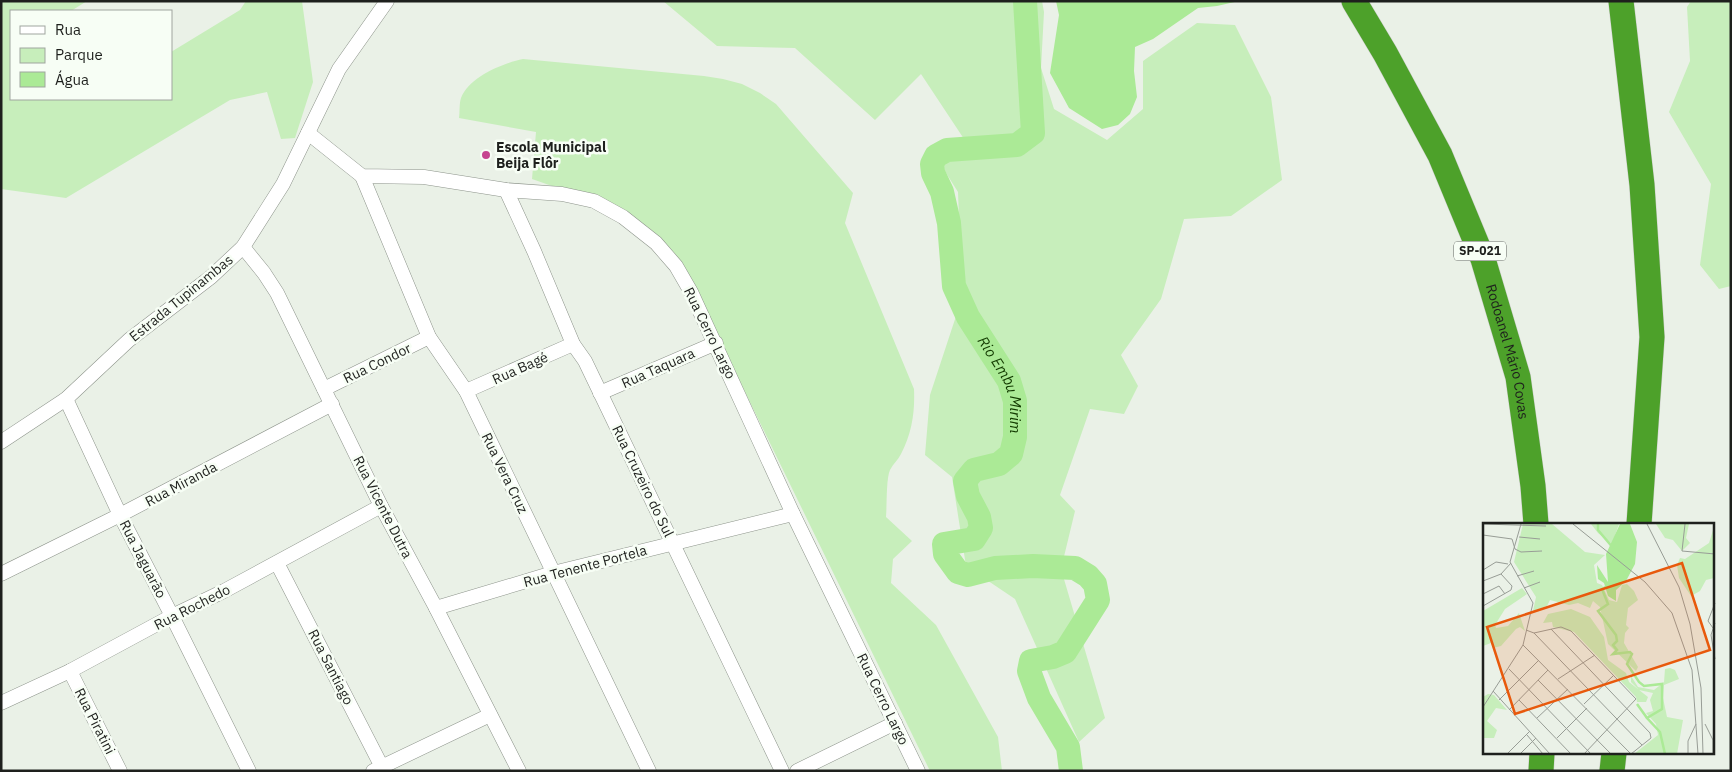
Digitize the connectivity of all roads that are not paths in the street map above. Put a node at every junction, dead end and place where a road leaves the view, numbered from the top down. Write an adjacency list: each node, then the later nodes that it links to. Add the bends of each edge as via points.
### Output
1 (387, 1): 4 (street, Estrada Tupinambas, via 338,69)
2 (1354, 1): 20 (highway, Rodoanel Mário Covas / SP-021, via 1440,155 1483,259 1518,376)
3 (1620, 1): 21 (highway, via 1642,185 1652,337)
4 (308, 133): 5 (street); 7 (street, Estrada Tupinambas, via 283,184)
5 (362, 176): 6 (street, Rua Cerro Largo, via 424,177); 8 (street, Rua Vera Cruz)
6 (506, 190): 9 (street, Rua Cerro Largo, via 562,194 594,201 623,217 656,243 676,266); 10 (street, Rua Cruzeiro do Sul)
7 (243, 247): 11 (street, Rua Vicente Dutra, via 278,293); 14 (street, Estrada Tupinambas, via 211,277 129,340)
8 (430, 337): 11 (street, Rua Condor); 12 (street, Rua Vera Cruz)
9 (716, 343): 13 (street, Rua Taquara); 18 (street, Rua Cerro Largo)
10 (573, 344): 12 (street, Rua Bagé); 13 (street, Rua Cruzeiro do Sul)
11 (324, 389): 15 (street, Rua Vicente Dutra)
12 (466, 391): 24 (street, Rua Vera Cruz)
13 (600, 393): 22 (street, Rua Cruzeiro do Sul)
14 (66, 399): 16 (street, Estrada Tupinambas); 19 (street, Rua Jaguarão)
15 (332, 404): 17 (street, Rua Vicente Dutra); 19 (street, Rua Miranda)
16 (1, 442)
17 (381, 506): 23 (street, Rua Rochedo); 26 (street, Rua Vicente Dutra)
18 (793, 514): 22 (street, Rua Tenente Portela); 31 (street, Rua Cerro Largo)
19 (120, 515): 25 (street, Rua Miranda); 27 (street, Rua Jaguarão)
20 (1536, 523)
21 (1640, 523)
22 (672, 543): 24 (street, Rua Tenente Portela); 39 (street, Rua Cruzeiro do Sul)
23 (277, 563): 27 (street, Rua Rochedo); 34 (street, Rua Santiago)
24 (553, 573): 26 (street, Rua Tenente Portela); 38 (street, Rua Vera Cruz)
25 (1, 574)
26 (436, 608): 30 (street, Rua Vicente Dutra)
27 (172, 616): 28 (street, Rua Rochedo); 36 (street, Rua Jaguarão)
28 (70, 671): 29 (street, Rua Rochedo); 35 (street, Rua Piratini)
29 (1, 703)
30 (490, 715): 34 (street); 37 (street, Rua Vicente Dutra)
31 (895, 723): 40 (street); 41 (street, Rua Cerro Largo)
32 (1542, 754): 42 (highway)
33 (1614, 754): 43 (highway)
34 (380, 769)
35 (120, 771)
36 (249, 771)
37 (520, 771)
38 (649, 771)
39 (782, 771)
40 (797, 771)
41 (918, 771)
42 (1541, 771)
43 (1612, 771)

